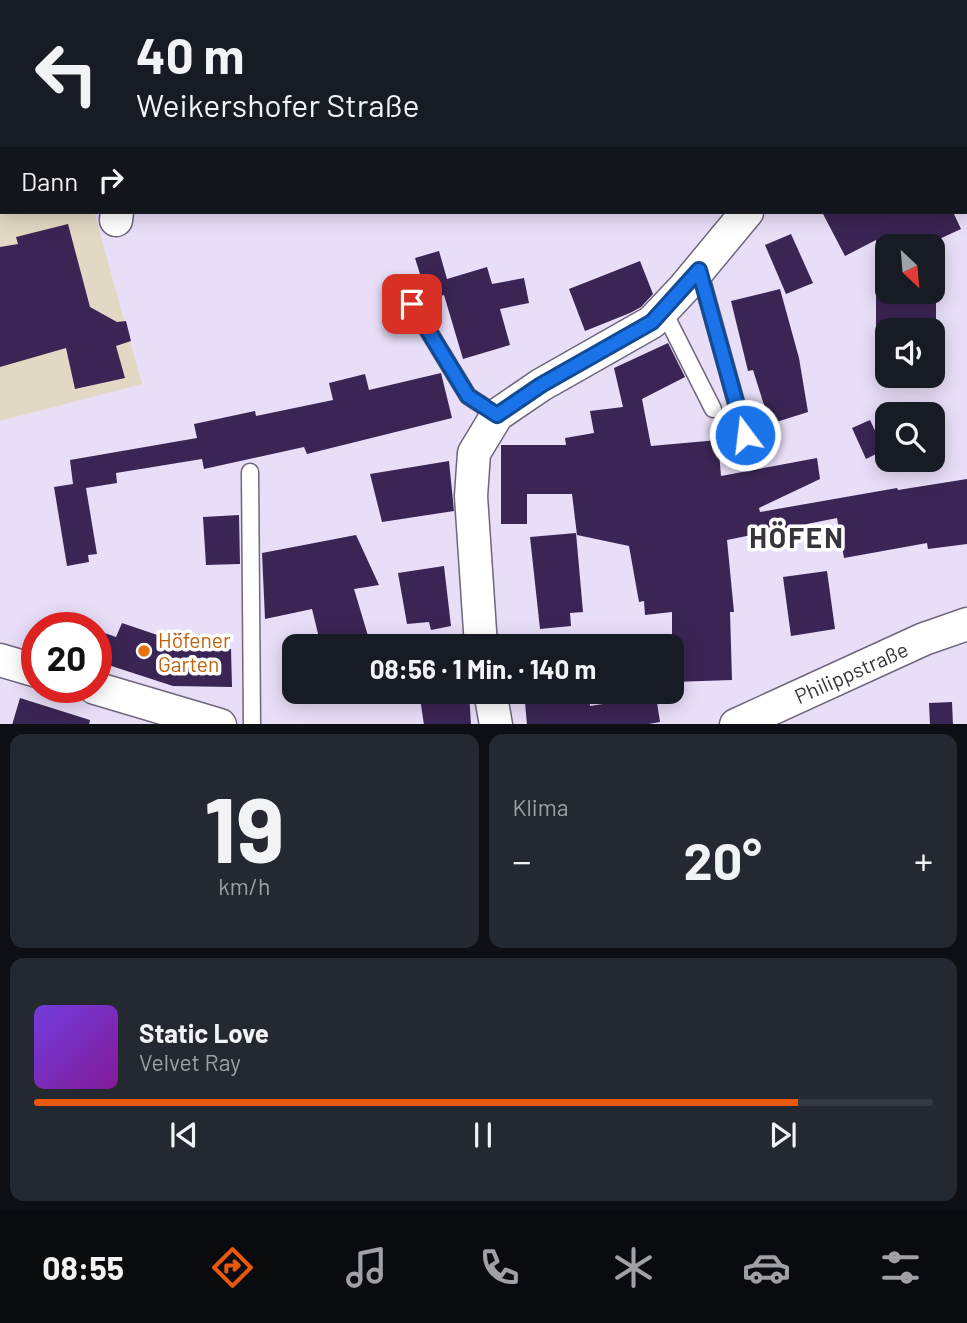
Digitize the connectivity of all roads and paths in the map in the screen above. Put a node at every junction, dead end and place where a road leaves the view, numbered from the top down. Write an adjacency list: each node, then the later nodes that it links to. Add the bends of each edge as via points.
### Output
1 (745, 214): 2 (street)
2 (699, 270): 4 (street); 7 (lane)
3 (412, 304): 6 (lane, via 468,396)
4 (663, 310): 5 (lane); 6 (street, via 652,322)
5 (713, 409)
6 (497, 415): 10 (street, via 474,453)
7 (745, 435)
8 (250, 472): 16 (lane)
9 (967, 624): 18 (street, Philippstraße)
10 (480, 634)
11 (0, 660): 12 (street)
12 (21, 666)
13 (112, 693): 15 (street)
14 (492, 704): 17 (street)
15 (220, 724)
16 (252, 724)
17 (496, 724)
18 (736, 724)

